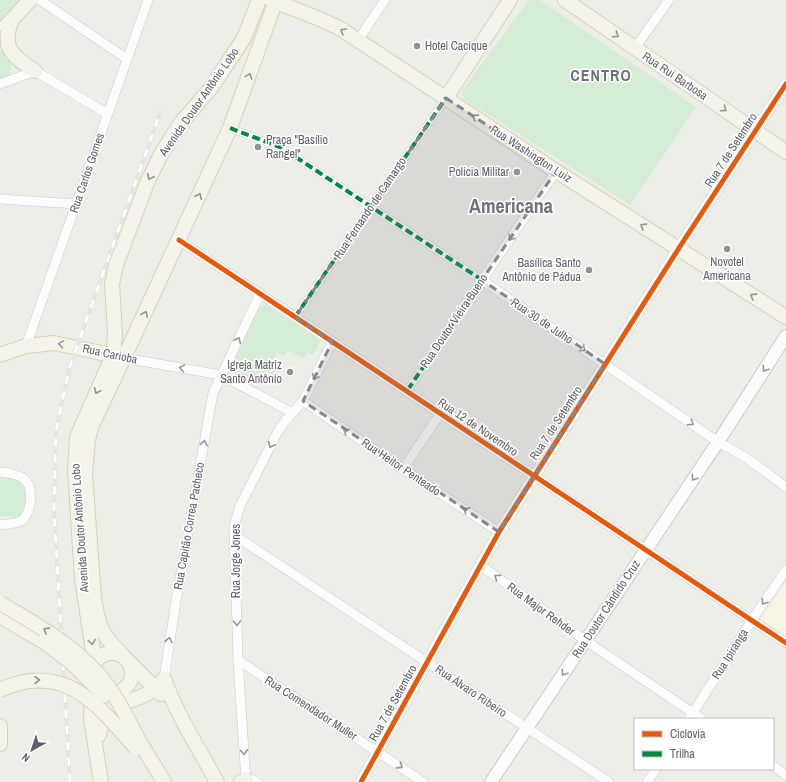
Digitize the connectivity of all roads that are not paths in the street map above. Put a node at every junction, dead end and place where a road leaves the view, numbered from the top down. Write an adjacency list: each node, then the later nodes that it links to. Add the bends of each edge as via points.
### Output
1 (30, 0): 10 (main road)
2 (40, 0): 14 (street)
3 (148, 0): 14 (street, Rua Carlos Gomes)
4 (258, 0): 37 (main road, Avenida Doutor Antônio Lobo, one-way to 37, via 244,38 211,88 178,127 147,183 116,265 112,284)
5 (274, 0): 12 (main road, Rua Washington Luiz, one-way to 5, via 320,19); 20 (main road, Avenida Doutor Antônio Lobo, one-way to 5)
6 (385, 0): 12 (street)
7 (510, 0): 18 (main road)
8 (565, 0): 13 (main road, Rua Rui Barbosa, one-way to 13)
9 (669, 0): 13 (street)
10 (12, 20): 11 (main road); 15 (main road, via 7,34 10,50)
11 (0, 32)
12 (358, 40): 18 (main road, Rua Washington Luiz)
13 (635, 48): 21 (main road, Rua Rui Barbosa, one-way to 21)
14 (127, 59): 19 (street, Rua Carlos Gomes)
15 (35, 71): 16 (street); 19 (street)
16 (0, 84)
17 (786, 84): 21 (street, Rua 7 de Setembro)
18 (446, 98): 23 (main road, Rua Washington Luiz, one-way to 18); 26 (street, Rua Fernando de Camargo)
19 (108, 114): 25 (street, Rua Carlos Gomes)
20 (230, 128): 26 (street, Rua 30 de Julho, via 282,148); 27 (main road, Avenida Doutor Antônio Lobo, one-way to 20)
21 (756, 131): 22 (main road, Rua Rui Barbosa); 28 (street, Rua 7 de Setembro)
22 (786, 152)
23 (556, 171): 28 (main road, Rua Washington Luiz, one-way to 23); 29 (street, Rua Doutor Vieira Bueno, one-way to 29)
24 (0, 199): 25 (street)
25 (76, 204): 35 (street, Rua Carlos Gomes)
26 (371, 207): 29 (street, Rua 30 de Julho); 31 (street, Rua Fernando de Camargo)
27 (179, 240): 30 (street, Rua 12 de Novembro); 37 (main road, Avenida Doutor Antônio Lobo, one-way to 27)
28 (679, 248): 32 (main road, Rua Washington Luiz, one-way to 28); 38 (street, Rua 7 de Setembro)
29 (482, 280): 38 (street, Rua 30 de Julho, one-way to 38); 40 (street, Rua Doutor Vieira Bueno)
30 (260, 294): 31 (street, Rua 12 de Novembro); 39 (street, Rua Capitão Correa Pacheco, one-way to 30)
31 (295, 317): 34 (street, Rua 12 de Novembro)
32 (786, 317)
33 (786, 336): 44 (main road, Rua Doutor Cândido Cruz, one-way to 44)
34 (332, 342): 40 (street, Rua 12 de Novembro); 41 (street, Rua Jorge Jones, one-way to 41)
35 (26, 346): 36 (main road, Rua Carioba); 37 (main road, Rua Carioba, one-way to 35, via 54,343)
36 (0, 354)
37 (118, 357): 39 (street, Rua Carioba, one-way to 37); 60 (main road, Avenida Doutor Antônio Lobo, via 88,439 85,473 97,617 103,633); 63 (main road, Avenida Doutor Antônio Lobo, one-way to 63, via 77,437 75,471 82,579 93,651)
38 (605, 364): 44 (street, Rua 30 de Julho, one-way to 44); 47 (street, Rua 7 de Setembro)
39 (221, 375): 42 (street, Rua Carioba); 65 (street, Rua Capitão Correa Pacheco, one-way to 39, via 213,393)
40 (407, 391): 43 (street, Rua 12 de Novembro)
41 (303, 401): 42 (street, Rua Jorge Jones); 45 (street, Rua Heitor Penteado, one-way to 41)
42 (293, 413): 51 (street, Rua Jorge Jones, one-way to 51, via 277,433 240,506 235,520)
43 (440, 414): 45 (street); 47 (street, Rua 12 de Novembro)
44 (718, 442): 48 (street, Rua 30 de Julho); 52 (main road, Rua Doutor Cândido Cruz, one-way to 52)
45 (403, 469): 50 (street, Rua Heitor Penteado, one-way to 45)
46 (0, 472): 49 (street, via 22,478 28,483 30,499 25,517 20,522)
47 (534, 476): 50 (street, Rua 7 de Setembro); 52 (street, Rua 12 de Novembro)
48 (786, 487)
49 (0, 525)
50 (499, 532): 53 (street, Rua 7 de Setembro)
51 (234, 535): 61 (street, Rua Jorge Jones, one-way to 61); 62 (street, Rua Álvaro Ribeiro)
52 (645, 550): 57 (street, Rua 12 de Novembro); 58 (main road, Rua Doutor Cândido Cruz)
53 (480, 565): 58 (street, Rua Major Rehder, one-way to 53); 62 (street, Rua 7 de Setembro)
54 (786, 570): 57 (street, Rua Ipiranga, one-way to 57)
55 (0, 603): 74 (main road, one-way to 55, bridge, via 118,701 96,671 64,642)
56 (0, 616): 74 (main road, bridge, via 44,642 78,669 103,694)
57 (752, 620): 59 (street, Rua 12 de Novembro); 69 (street, Rua Ipiranga)
58 (586, 641): 69 (street, Rua Major Rehder); 71 (main road, Rua Doutor Cândido Cruz, one-way to 71)
59 (786, 643)
60 (125, 658): 63 (main road, via 110,653 104,655 95,664); 64 (main road, Avenida Doutor Antônio Lobo); 67 (main road, via 131,665 132,677 126,688)
61 (238, 660): 75 (street, Rua Comendador Muller); 80 (street, Rua Jorge Jones, one-way to 80)
62 (428, 662): 71 (street, Rua Álvaro Ribeiro); 75 (street, Rua 7 de Setembro)
63 (93, 673): 67 (main road, via 94,680 100,688); 81 (main road, Avenida Doutor Antônio Lobo, via 91,719)
64 (141, 673): 65 (main road, Avenida Doutor Antônio Lobo); 68 (main road, via 146,687)
65 (159, 683): 68 (main road, via 149,692); 79 (main road, Avenida Doutor Antônio Lobo)
66 (0, 690): 74 (main road, one-way to 74, bridge, via 32,680 51,681 71,687 98,707)
67 (114, 692): 72 (main road, via 102,707 98,720)
68 (137, 697): 72 (main road, via 122,702 106,715)
69 (691, 716)
70 (0, 726): 73 (main road)
71 (527, 728): 86 (main road, Rua Doutor Cândido Cruz); 87 (street, Rua Álvaro Ribeiro)
72 (99, 735): 82 (main road)
73 (0, 744)
74 (138, 746): 83 (main road)
75 (377, 752): 84 (street, Rua 7 de Setembro); 85 (street, Rua Comendador Muller, one-way to 85)
76 (774, 767): 78 (street)
77 (655, 770): 88 (street)
78 (786, 775)
79 (217, 781)
80 (247, 781)
81 (101, 782)
82 (108, 782)
83 (163, 782)
84 (360, 782)
85 (424, 782)
86 (491, 782)
87 (609, 782)
88 (647, 782)

